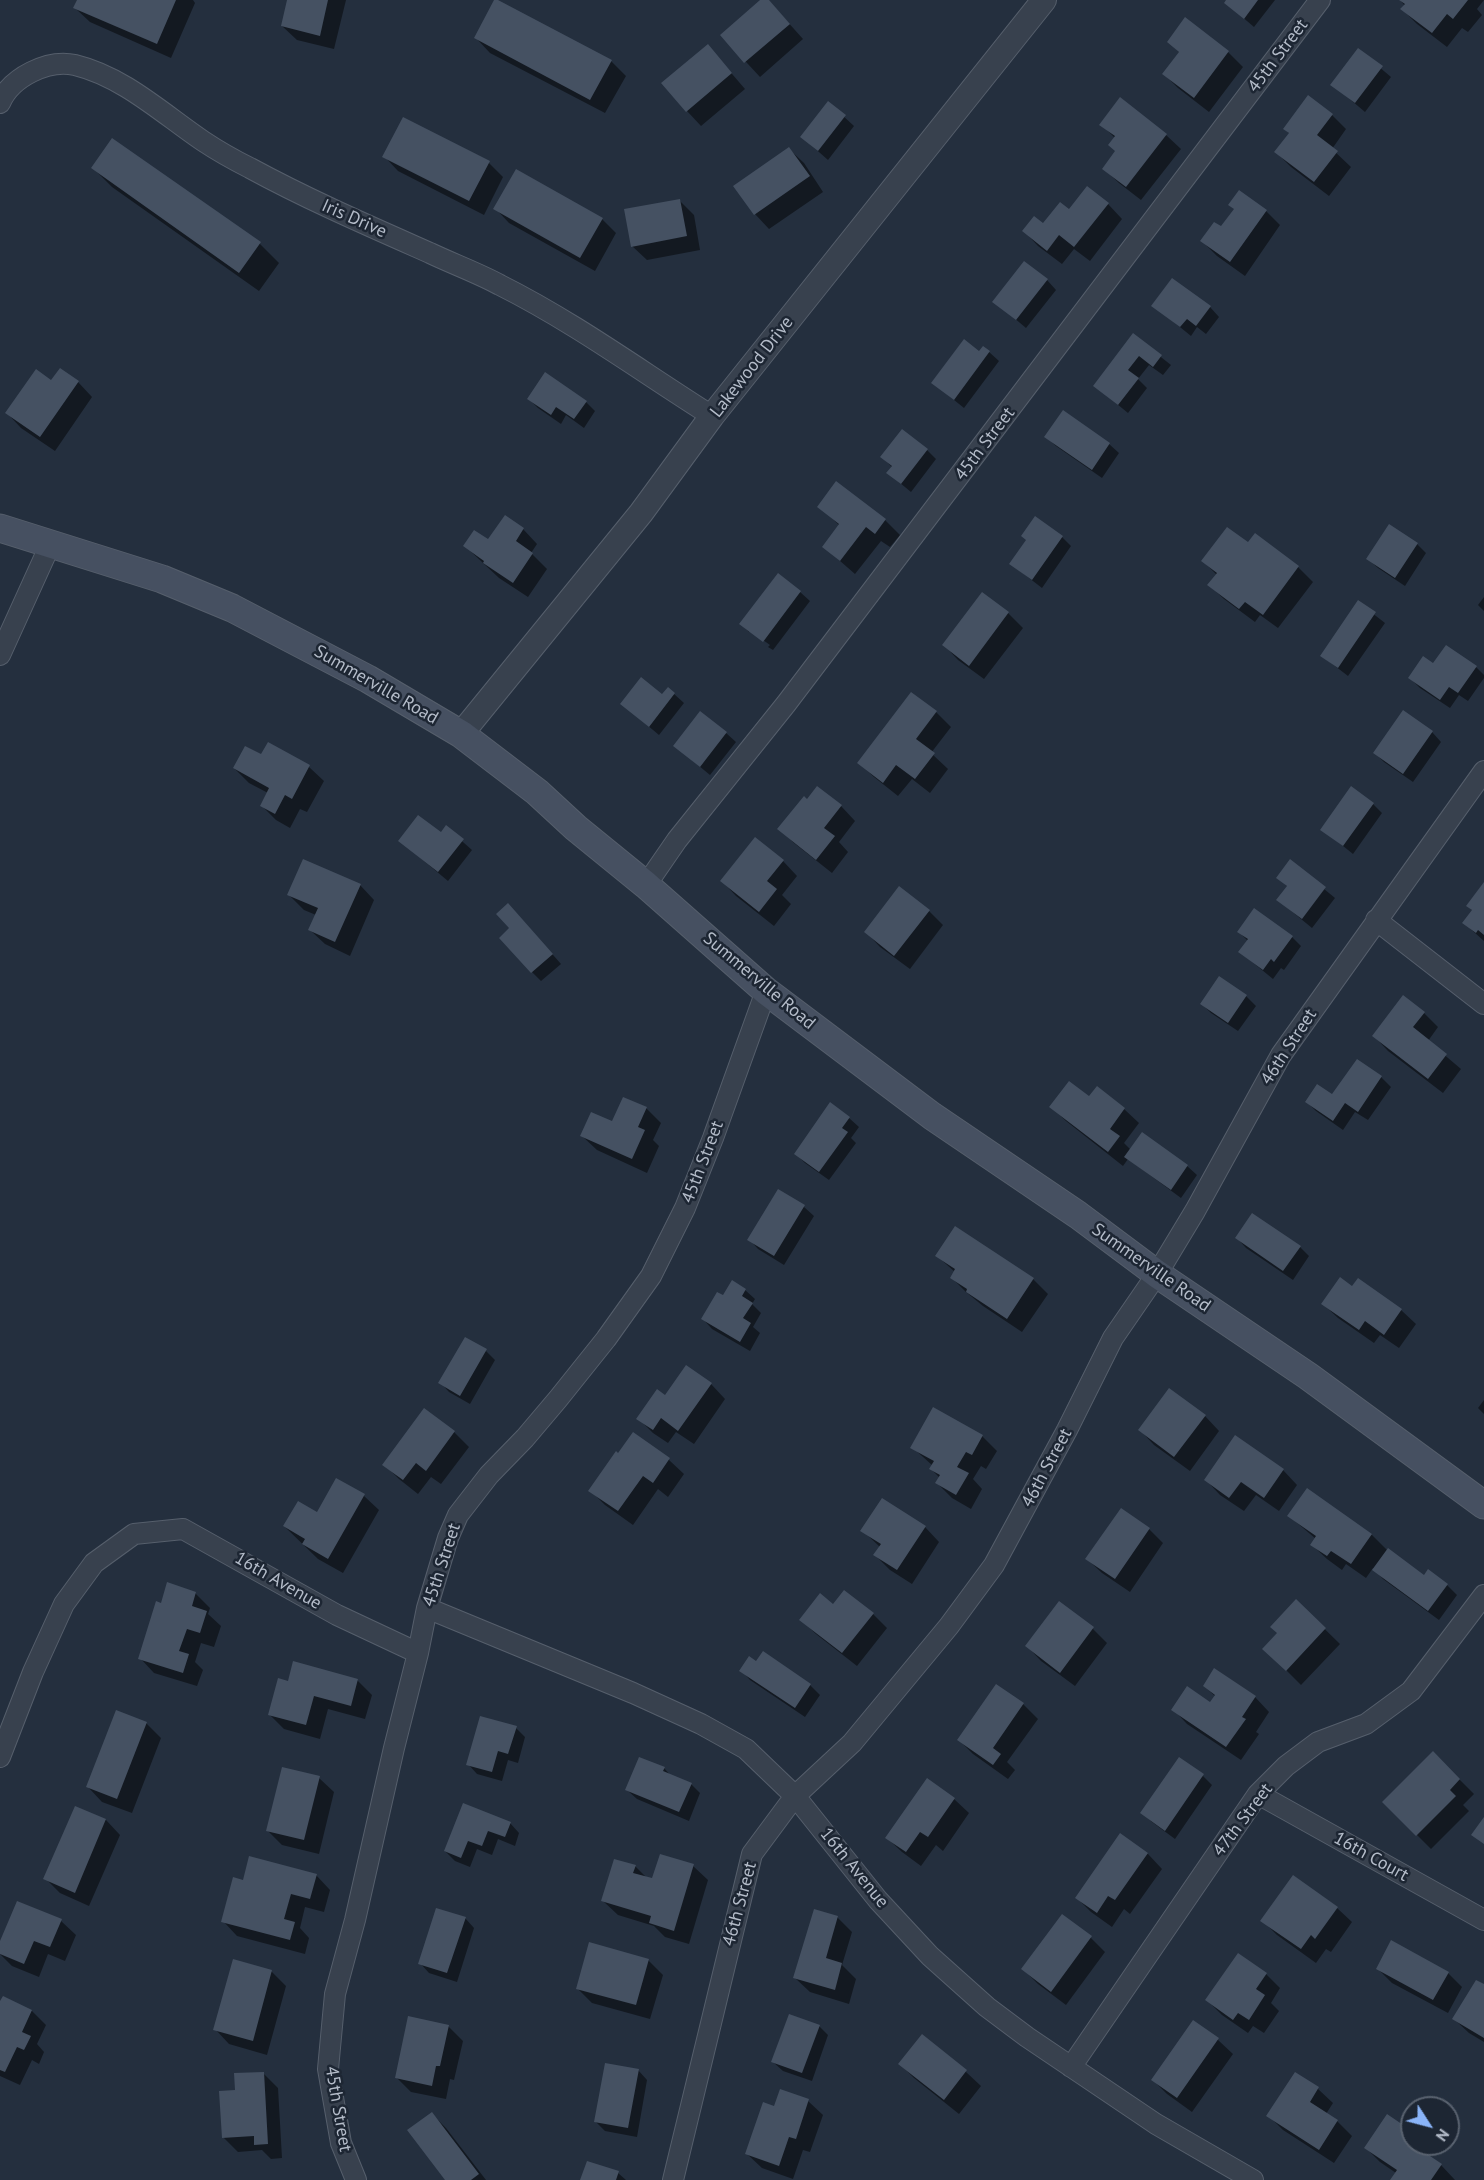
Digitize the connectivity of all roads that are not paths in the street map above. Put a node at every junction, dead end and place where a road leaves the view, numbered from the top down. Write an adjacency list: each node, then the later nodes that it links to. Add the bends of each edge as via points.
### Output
1 (1044, 0): 4 (street, Lakewood Drive)
2 (1320, 0): 10 (street, 45th Street)
3 (0, 103): 4 (street, Iris Drive, via 21,78 45,66 72,65 97,72 248,167 500,285)
4 (712, 416): 8 (street, Lakewood Drive, via 641,513)
5 (0, 528): 6 (main road, Summerville Road)
6 (50, 545): 7 (street); 8 (main road, Summerville Road, via 162,579 232,608 301,642)
7 (0, 655)
8 (461, 734): 10 (main road, Summerville Road, via 537,792)
9 (1484, 771): 11 (street, 46th Street)
10 (646, 885): 12 (main road, Summerville Road)
11 (1376, 920): 13 (street); 14 (street, 46th Street, via 1281,1055)
12 (766, 991): 14 (main road, Summerville Road, via 932,1116); 17 (street, 45th Street, via 685,1208 651,1276 565,1391 489,1474 458,1515)
13 (1484, 1004)
14 (1157, 1274): 15 (main road, Summerville Road, via 1308,1376); 21 (street, 46th Street, via 1113,1338 994,1565 852,1743)
15 (1484, 1505)
16 (1484, 1595): 20 (street, 47th Street, via 1411,1691 1366,1724 1318,1742)
17 (427, 1608): 18 (street, 45th Street); 21 (street, 16th Avenue, via 701,1724 746,1749)
18 (418, 1653): 19 (street, 16th Avenue, via 337,1615 183,1529 134,1534 94,1563 64,1604); 24 (street, 45th Street, via 335,1994 328,2069 341,2143)
19 (0, 1757)
20 (1258, 1794): 22 (street, 16th Court); 23 (street, 47th Street)
21 (795, 1796): 23 (street, 16th Avenue, via 878,1900 930,1956 987,2007); 25 (street, 46th Street, via 752,1854)
22 (1484, 1920)
23 (1071, 2067): 26 (street, 16th Avenue, via 1156,2124)
24 (356, 2180)
25 (673, 2180)
26 (1253, 2180)

